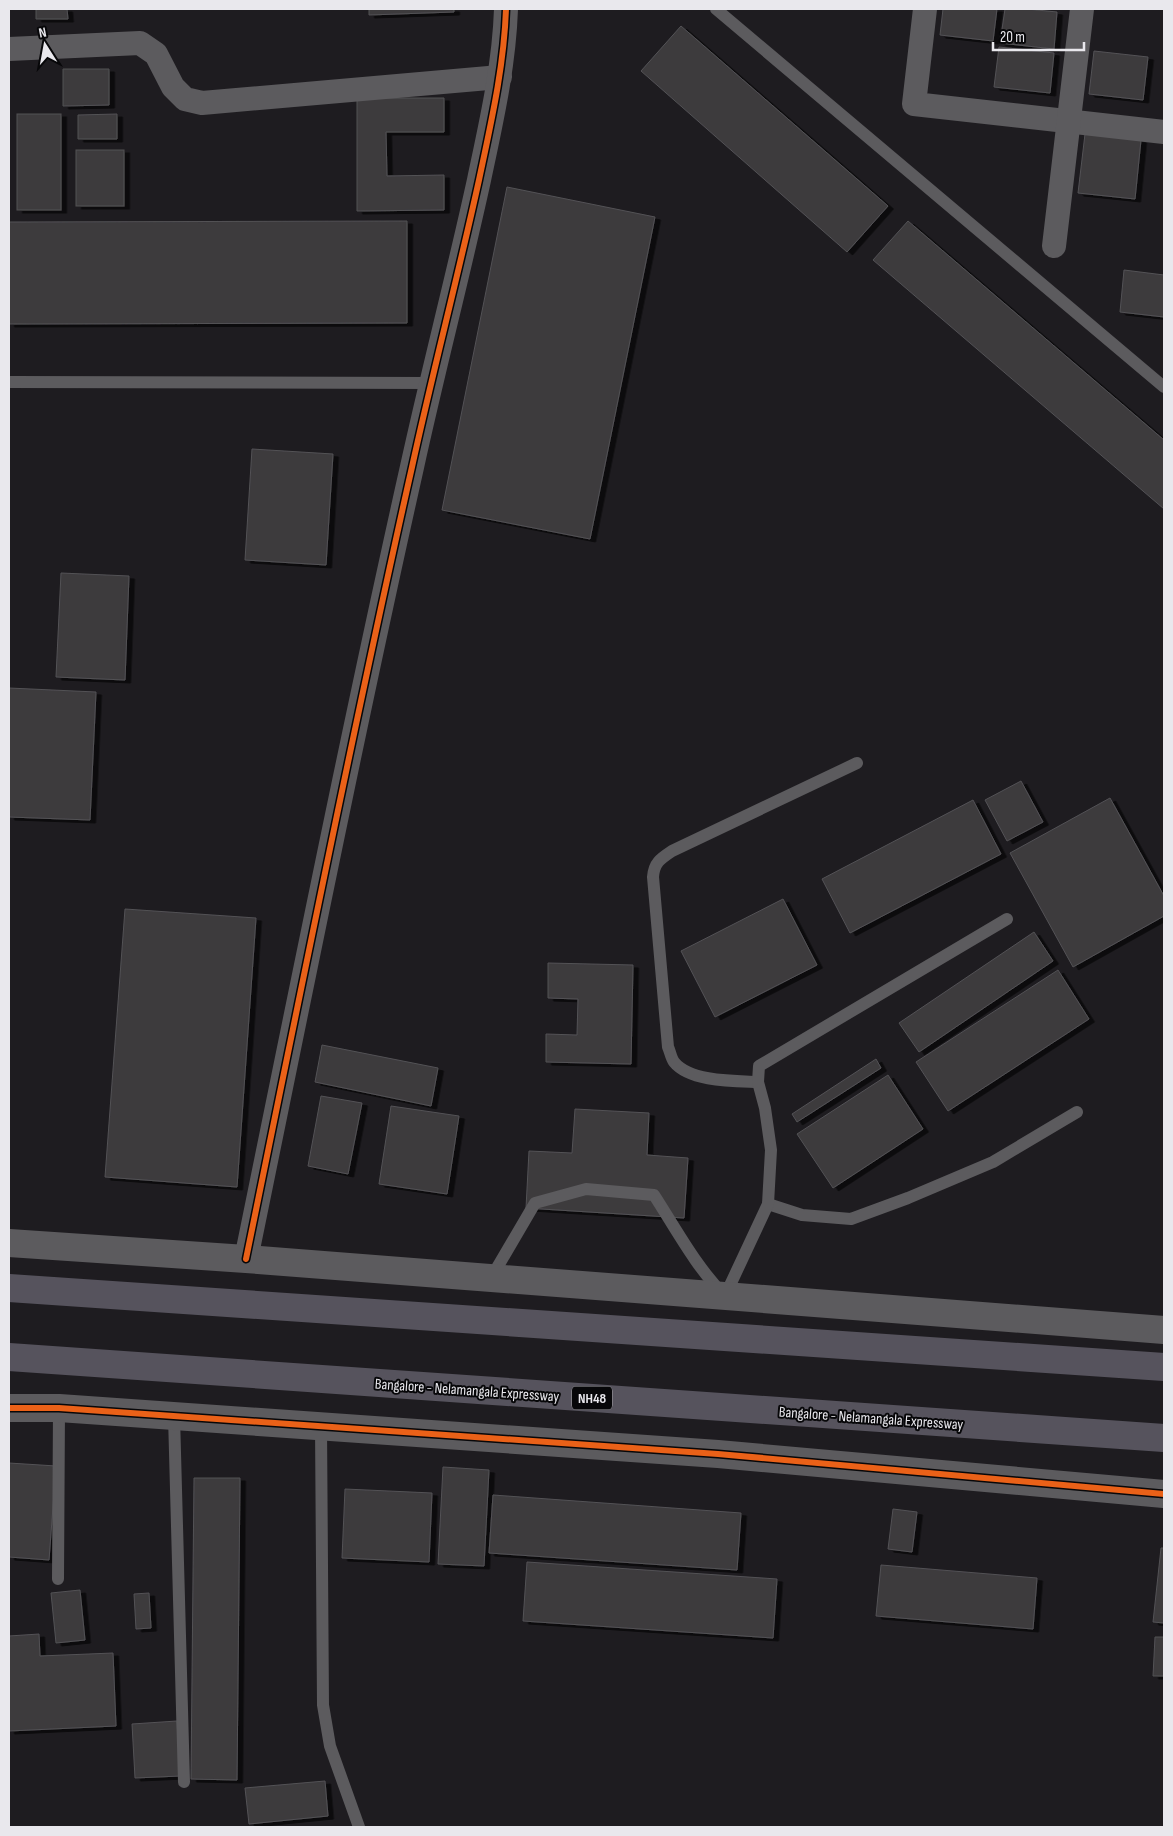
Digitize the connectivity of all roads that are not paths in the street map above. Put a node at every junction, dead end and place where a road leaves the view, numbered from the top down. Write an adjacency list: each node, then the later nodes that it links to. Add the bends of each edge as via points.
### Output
1 (506, 9): 6 (street)
2 (716, 9): 12 (lane)
3 (925, 9): 7 (street, via 914,104)
4 (1082, 9): 7 (street)
5 (9, 49): 6 (street, via 140,42 156,54 173,88 186,99 202,103)
6 (500, 77): 11 (street, via 469,224)
7 (1069, 121): 8 (street); 9 (street)
8 (1164, 132)
9 (1054, 246)
10 (9, 382): 11 (lane)
11 (430, 383): 19 (street)
12 (1164, 387)
13 (857, 763): 15 (lane, via 672,851 654,867 668,1047 674,1062 688,1072 714,1079)
14 (1007, 919): 15 (lane, via 762,1063 758,1068)
15 (758, 1082): 17 (lane, via 771,1150)
16 (1077, 1112): 17 (lane, via 993,1162 851,1219 802,1215)
17 (768, 1204): 22 (lane)
18 (9, 1243): 19 (street)
19 (246, 1259): 20 (street)
20 (491, 1278): 22 (street); 22 (lane, via 535,1203 586,1189 654,1195 712,1283)
21 (9, 1288): 25 (highway)
22 (725, 1296): 23 (street)
23 (1164, 1330)
24 (9, 1358): 30 (highway, Bangalore - Nelamangala Expressway / NH48)
25 (1164, 1367)
26 (9, 1408): 27 (street)
27 (59, 1408): 28 (street); 32 (lane)
28 (174, 1416): 29 (street); 33 (lane)
29 (321, 1426): 31 (street, via 718,1454); 34 (lane, via 323,1705 330,1746)
30 (1164, 1438)
31 (1164, 1494)
32 (58, 1578)
33 (184, 1782)
34 (359, 1827)

